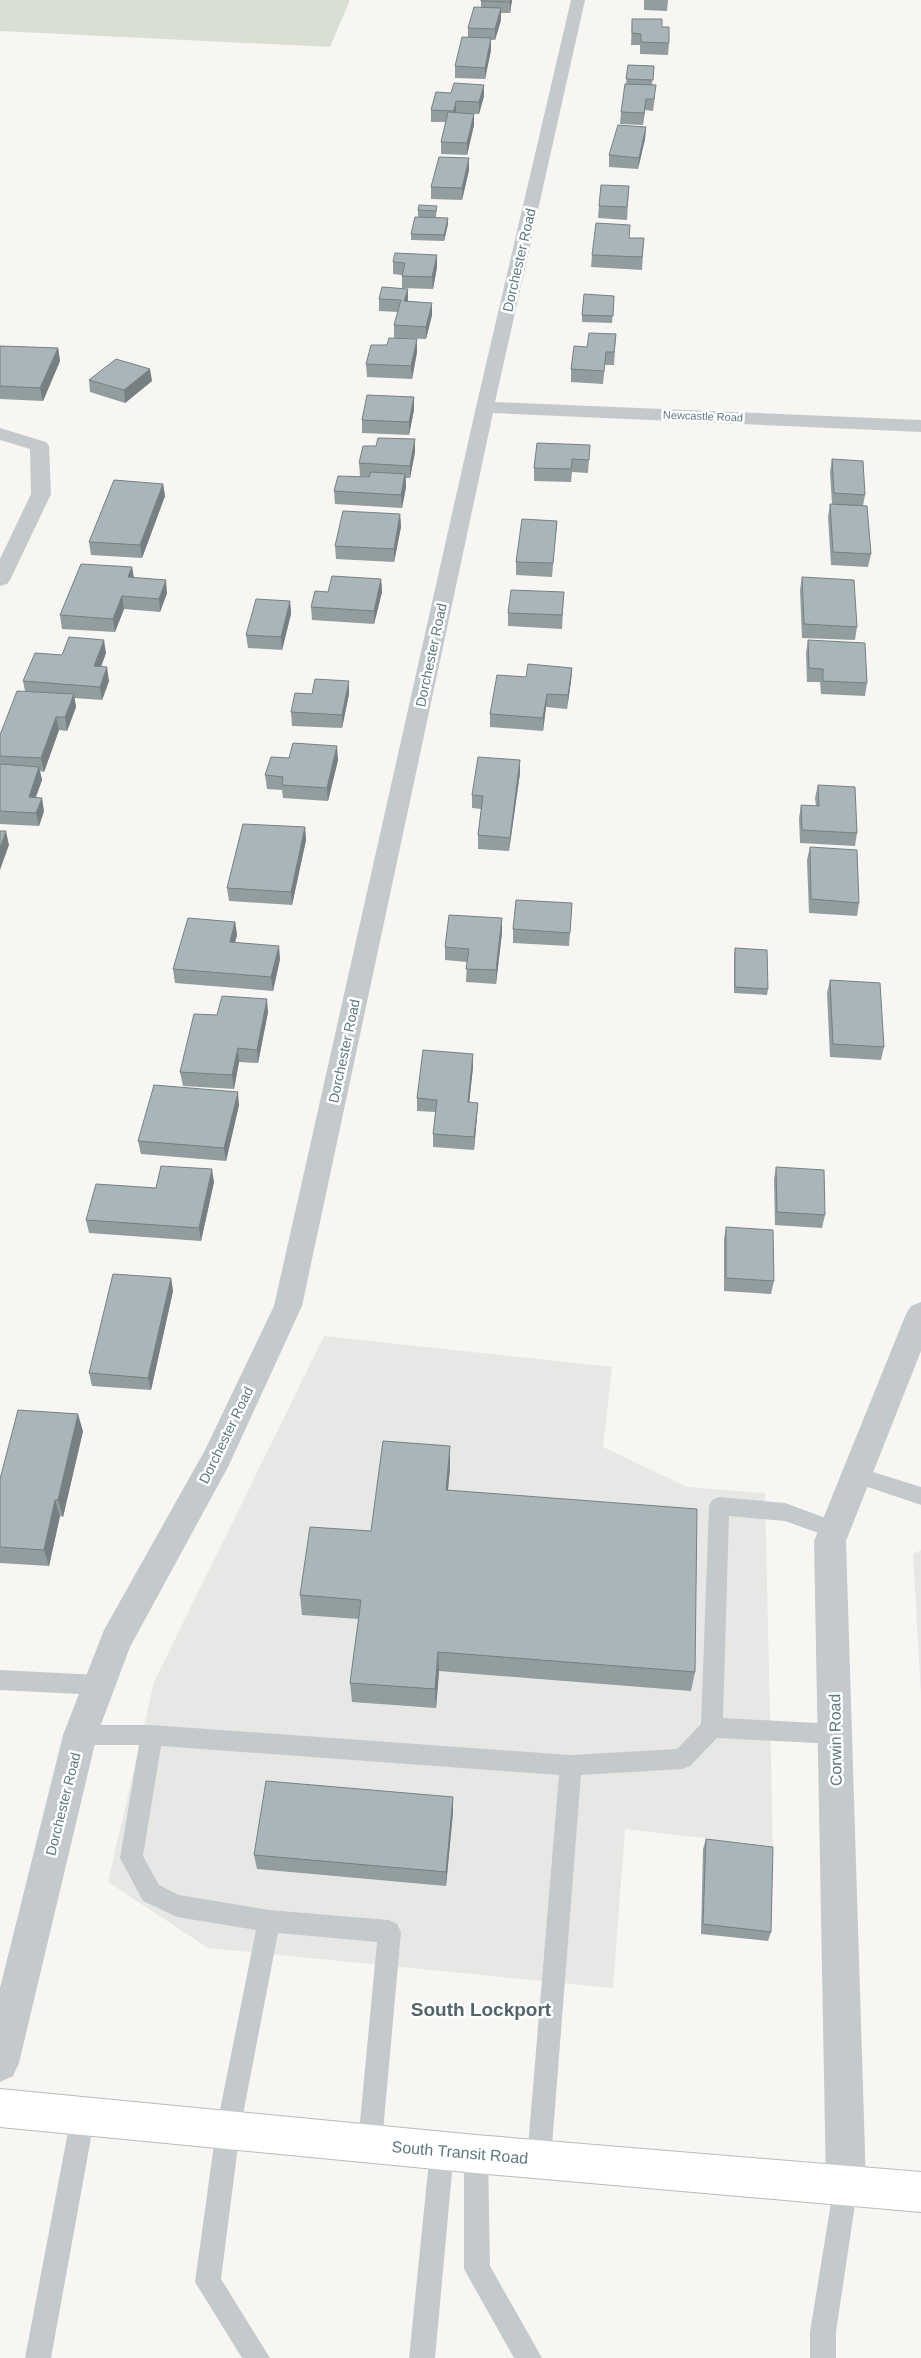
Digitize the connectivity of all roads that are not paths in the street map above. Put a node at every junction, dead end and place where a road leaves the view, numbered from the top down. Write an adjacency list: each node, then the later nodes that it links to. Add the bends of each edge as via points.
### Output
1 (578, 0): 2 (street, Dorchester Road)
2 (485, 407): 3 (street, Newcastle Road); 11 (street, Dorchester Road, via 288,1306 217,1458 116,1641)
3 (921, 426)
4 (0, 434): 5 (street, via 39,446 41,494)
5 (0, 580)
6 (921, 1314): 7 (street, Corwin Road)
7 (856, 1475): 8 (lane); 9 (street, Corwin Road)
8 (921, 1496)
9 (835, 1530): 12 (lane, via 785,1512 719,1506); 13 (street, Corwin Road, via 830,1541)
10 (0, 1680): 11 (lane)
11 (99, 1685): 14 (street, Dorchester Road)
12 (712, 1728): 13 (lane); 16 (lane, via 682,1760)
13 (835, 1734): 25 (street, Corwin Road)
14 (80, 1735): 15 (lane); 18 (street, Dorchester Road)
15 (152, 1735): 16 (lane); 17 (lane, via 131,1858 151,1893 177,1906)
16 (571, 1765): 24 (lane)
17 (269, 1921): 21 (lane); 22 (lane, via 388,1932)
18 (0, 2063)
19 (0, 2108): 20 (highway, South Transit Road)
20 (83, 2116): 21 (highway, South Transit Road); 27 (lane)
21 (228, 2130): 22 (highway, South Transit Road); 28 (lane, via 208,2282)
22 (370, 2144): 23 (highway, South Transit Road)
23 (459, 2153): 24 (highway, South Transit Road); 29 (lane); 30 (lane, via 477,2269)
24 (539, 2159): 25 (highway, South Transit Road)
25 (846, 2184): 26 (highway, South Transit Road); 31 (lane, via 823,2332)
26 (921, 2192)
27 (38, 2358)
28 (258, 2358)
29 (422, 2358)
30 (529, 2358)
31 (823, 2358)

